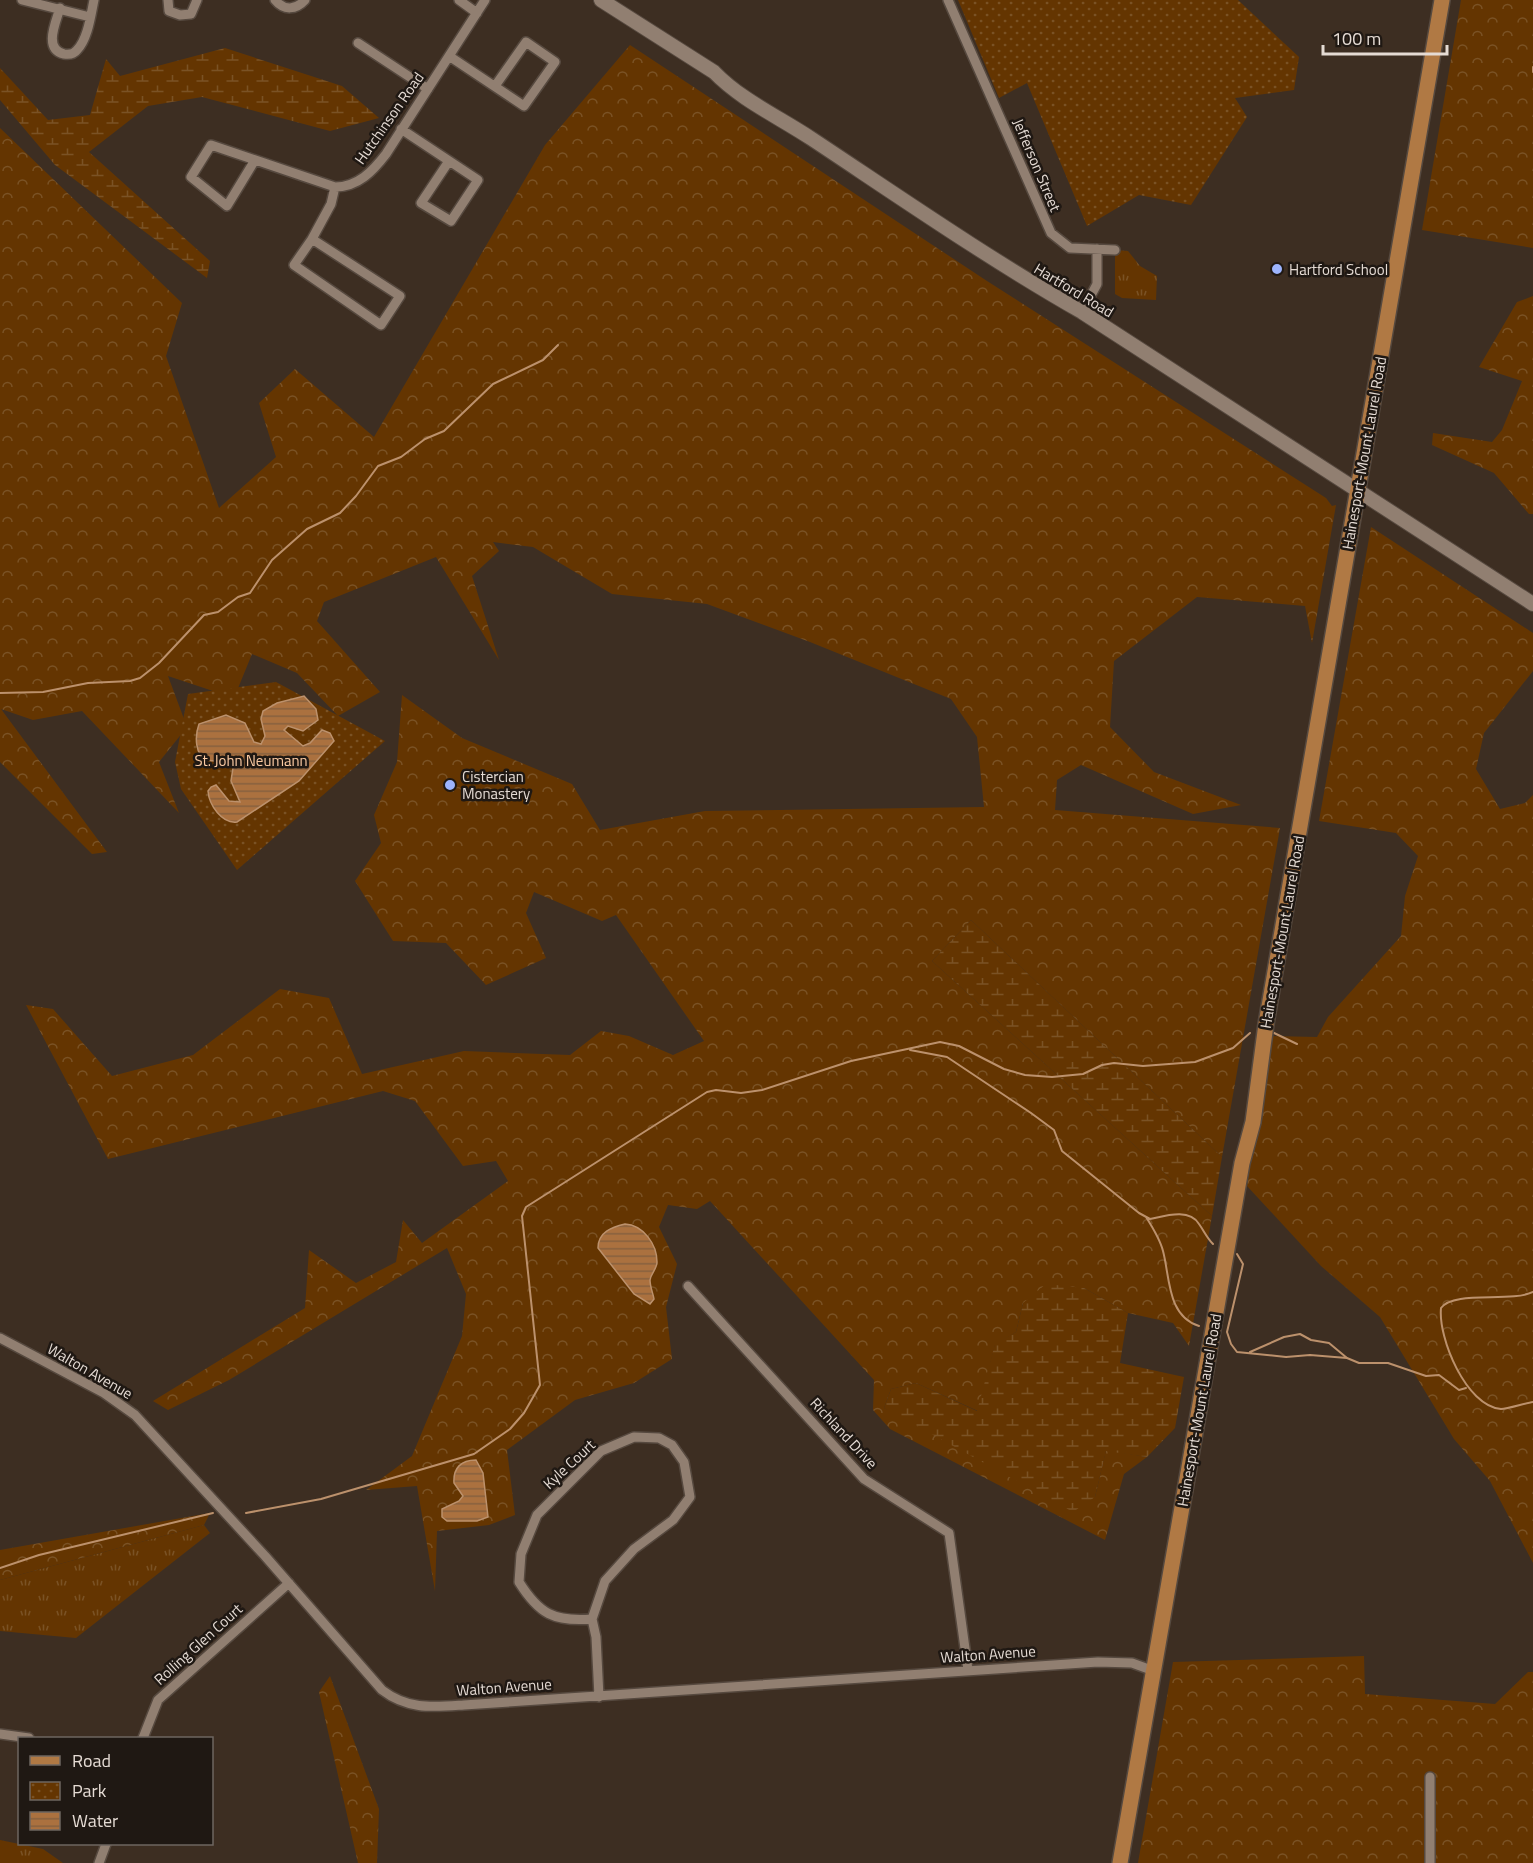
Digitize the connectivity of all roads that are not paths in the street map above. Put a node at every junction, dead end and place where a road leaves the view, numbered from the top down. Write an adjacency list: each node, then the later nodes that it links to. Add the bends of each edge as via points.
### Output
1 (22, 0): 12 (street)
2 (94, 0): 14 (street)
3 (168, 0): 4 (street, via 169,11 180,15 191,14)
4 (197, 0)
5 (275, 0): 6 (street, via 284,8 292,8)
6 (305, 0)
7 (459, 0): 13 (street)
8 (485, 0): 13 (street, Hutchinson Road)
9 (601, 0): 26 (street, Hartford Road, via 940,225)
10 (948, 0): 24 (street, Jefferson Street, via 1047,226 1065,246)
11 (1442, 0): 27 (main road, Hainesport-Mount Laurel Road)
12 (60, 8): 14 (street); 14 (street, via 51,39 62,53 75,53 80,48)
13 (477, 13): 16 (street, Hutchinson Road)
14 (90, 17)
15 (358, 43): 18 (street)
16 (449, 56): 17 (street); 18 (street, Hutchinson Road)
17 (495, 86): 17 (street, via 524,106 555,62 526,42)
18 (428, 89): 19 (street, Hutchinson Road)
19 (401, 129): 21 (street); 22 (street, Hutchinson Road, via 367,176)
20 (255, 160): 20 (street, via 211,145 191,177 227,206); 22 (street)
21 (449, 161): 21 (street, via 478,180 451,221 421,203)
22 (334, 187): 23 (street, via 331,204)
23 (312, 238): 23 (street, via 294,265 381,326 400,296)
24 (1097, 249): 25 (street, Jefferson Street); 26 (street, via 1097,284)
25 (1115, 250)
26 (1082, 312): 27 (street, Hartford Road)
27 (1357, 490): 28 (street, Hartford Road); 34 (main road, Hainesport-Mount Laurel Road, via 1266,1024 1253,1122 1242,1163)
28 (1533, 604)
29 (688, 1286): 33 (street, Richland Drive, via 864,1479 949,1533)
30 (0, 1338): 31 (street, Walton Avenue, via 104,1393 135,1415)
31 (288, 1583): 35 (street, Walton Avenue, via 382,1690 402,1703 436,1707); 38 (street, Rolling Glen Court, via 158,1700)
32 (592, 1619): 32 (street, Kyle Court, via 605,1581 634,1549 674,1520 690,1497 684,1462 672,1445 660,1438 634,1437 601,1451 537,1515 521,1554 519,1582 538,1606 548,1615); 35 (street, Kyle Court)
33 (968, 1670): 34 (street, Walton Avenue, via 1126,1662); 35 (street, Walton Avenue)
34 (1154, 1671): 42 (main road, Hainesport-Mount Laurel Road)
35 (599, 1697)
36 (0, 1734): 37 (street)
37 (22, 1737)
38 (143, 1737)
39 (1430, 1777): 43 (street)
40 (106, 1845): 41 (street)
41 (99, 1863)
42 (1120, 1863)
43 (1430, 1863)

